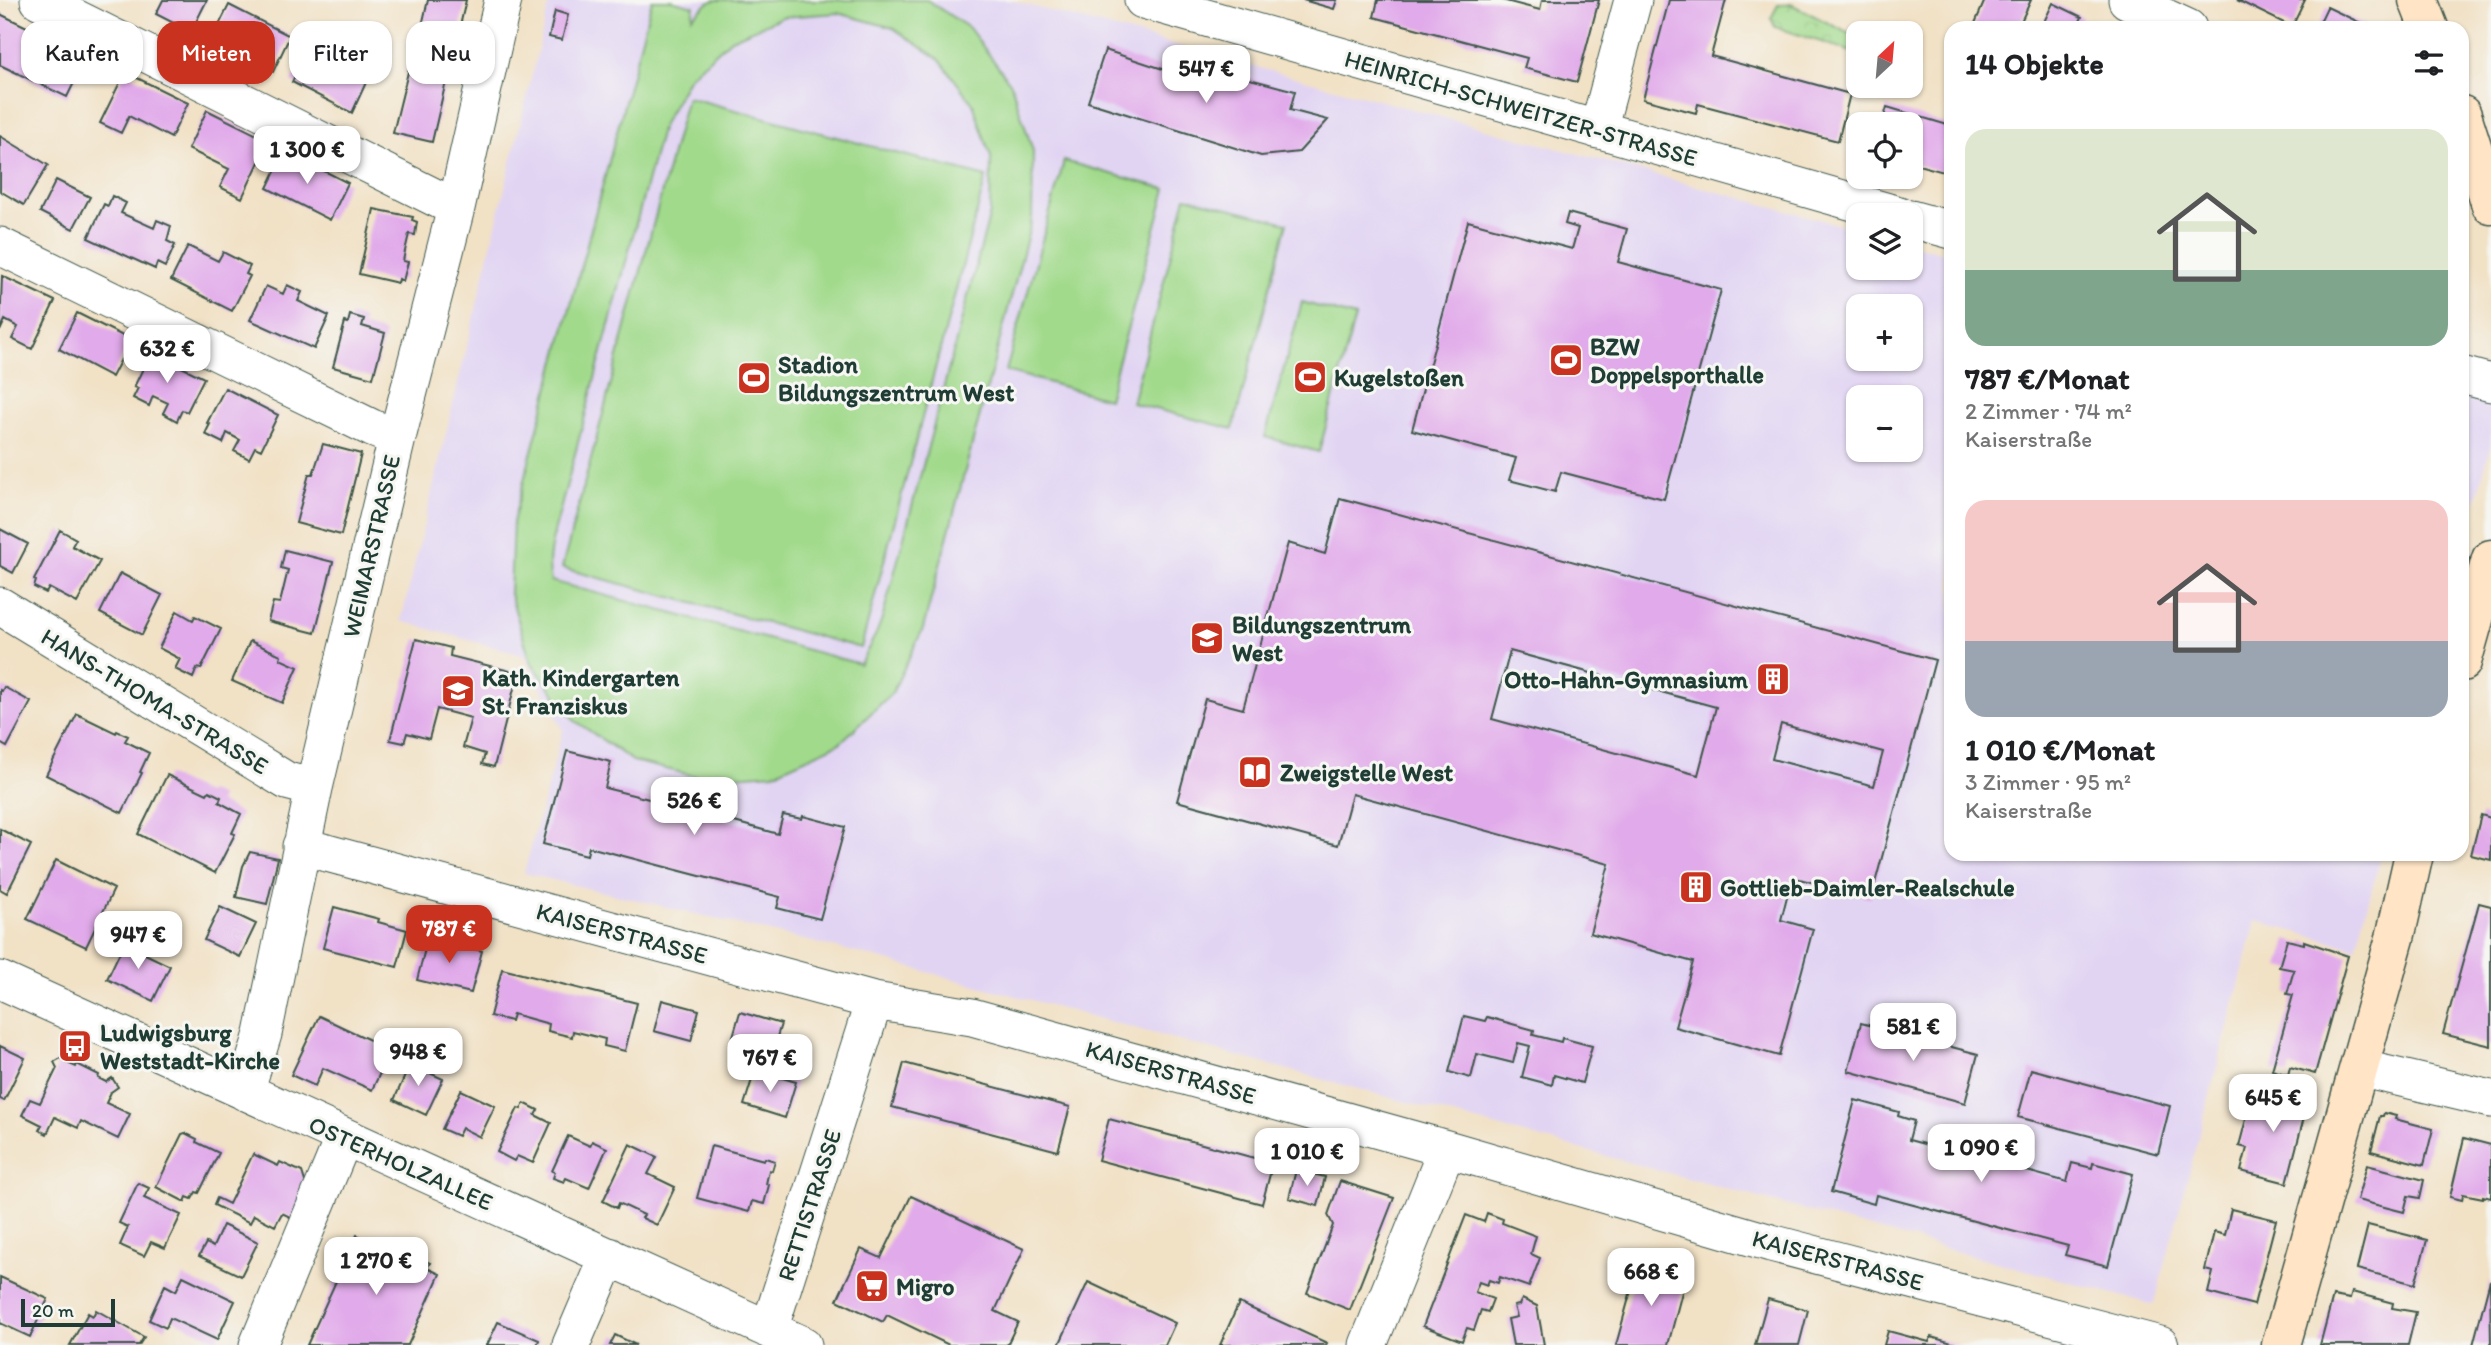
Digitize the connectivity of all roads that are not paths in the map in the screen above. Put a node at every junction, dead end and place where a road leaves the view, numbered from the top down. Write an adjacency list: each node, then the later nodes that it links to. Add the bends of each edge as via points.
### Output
1 (39, 0): 13 (street)
2 (503, 0): 13 (street, WEIMARSTRASSE)
3 (1633, 0): 9 (street)
4 (2127, 0): 7 (street)
5 (2418, 0): 8 (street)
6 (1162, 2): 9 (street, HEINRICH-SCHWEITZER-STRASSE)
7 (2173, 21)
8 (2426, 21)
9 (1598, 130): 11 (street, HEINRICH-SCHWEITZER-STRASSE)
10 (2469, 137): 12 (street)
11 (1857, 203)
12 (2491, 205)
13 (456, 208): 19 (street, WEIMARSTRASSE)
14 (1923, 222): 15 (street)
15 (1944, 228)
16 (0, 246): 19 (street)
17 (2469, 377): 18 (street)
18 (2491, 383)
19 (397, 438): 23 (street, WEIMARSTRASSE)
20 (2491, 559): 22 (street)
21 (0, 606): 23 (street, HANS-THOMA-STRASSE, via 287,781)
22 (2469, 637)
23 (314, 788): 24 (street, WEIMARSTRASSE)
24 (301, 846): 27 (street, KAISERSTRASSE); 29 (street, WEIMARSTRASSE, via 263,1034)
25 (2412, 861): 28 (street)
26 (0, 980): 29 (street, OSTERHOLZALLEE)
27 (874, 1001): 32 (street, KAISERSTRASSE, via 972,1017); 34 (street, RETTISTRASSE)
28 (2359, 1068): 30 (street); 40 (street)
29 (245, 1092): 31 (street, OSTERHOLZALLEE)
30 (2491, 1099)
31 (344, 1137): 33 (street, OSTERHOLZALLEE); 35 (street)
32 (1447, 1149): 38 (street); 39 (street, KAISERSTRASSE, via 1771,1242)
33 (609, 1256): 34 (street, OSTERHOLZALLEE); 36 (street)
34 (769, 1330): 37 (street, OSTERHOLZALLEE)
35 (258, 1345)
36 (571, 1345)
37 (803, 1345)
38 (1368, 1345)
39 (2160, 1345)
40 (2281, 1345)

